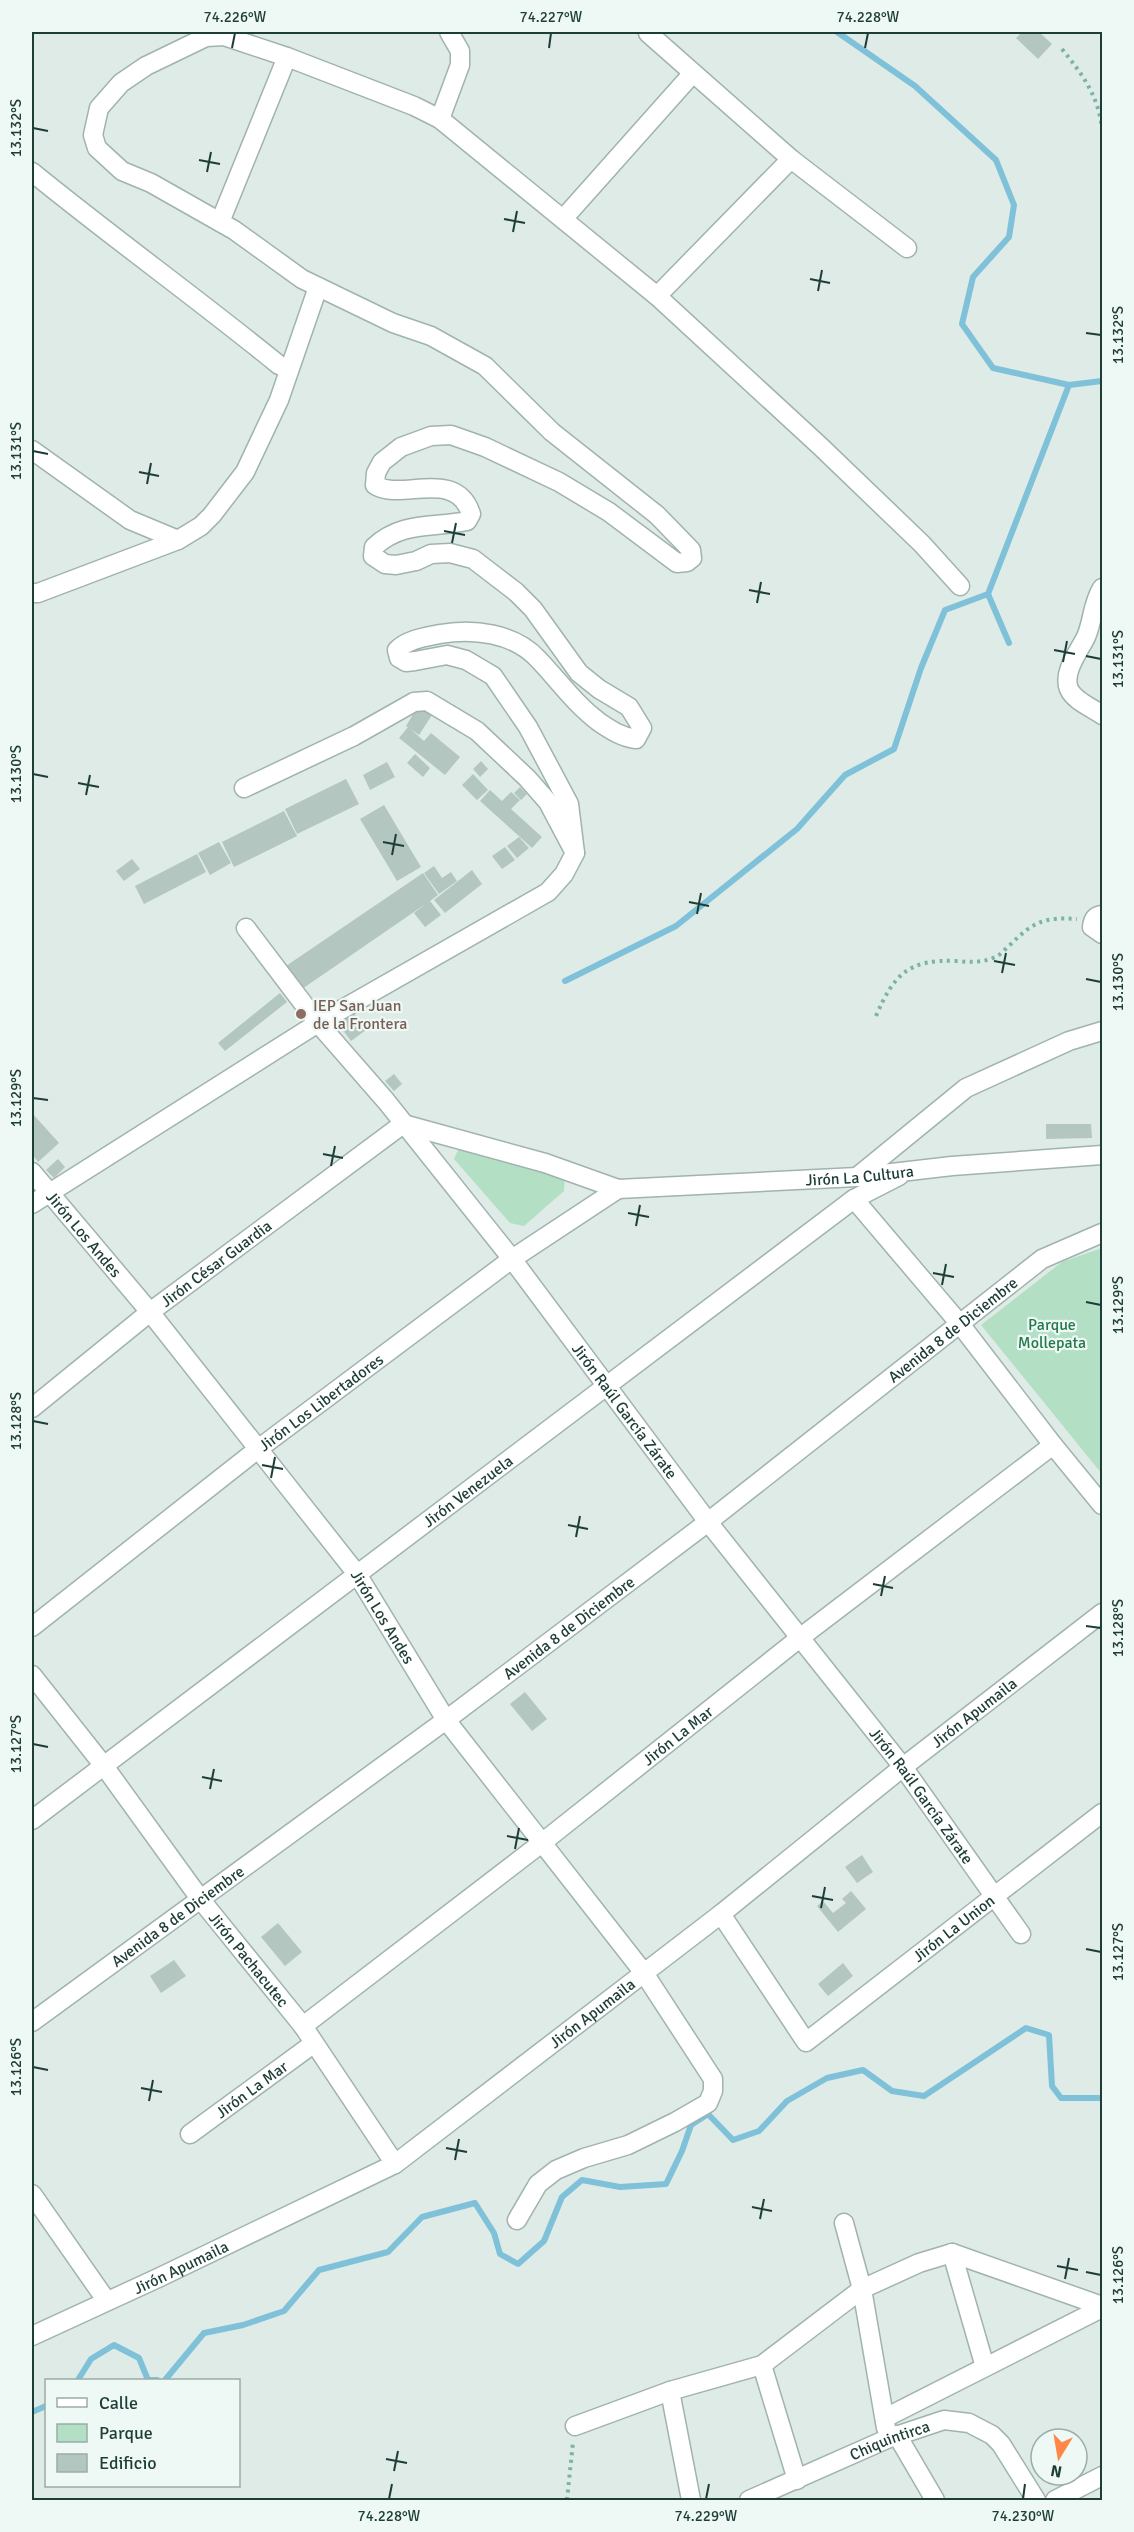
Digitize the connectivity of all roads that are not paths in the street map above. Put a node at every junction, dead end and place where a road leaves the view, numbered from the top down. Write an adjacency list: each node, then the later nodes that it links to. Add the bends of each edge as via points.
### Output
1 (449, 32): 5 (street, via 460,51 460,65)
2 (648, 33): 4 (street)
3 (287, 57): 5 (street); 9 (street); 9 (street, via 224,36 206,37 121,82 99,108 93,135 106,158 122,171)
4 (693, 73): 6 (street); 8 (street)
5 (441, 119): 8 (street)
6 (791, 159): 10 (street); 12 (street)
7 (32, 172): 13 (street, via 113,238)
8 (563, 219): 12 (street)
9 (220, 222): 11 (street)
10 (907, 248)
11 (318, 287): 13 (street); 21 (street, via 393,323 431,336 485,366 552,432 657,515 692,550 692,558 677,563 609,512 559,482 450,435 431,436 401,447 382,462 376,473 375,485 383,491 442,489 458,496 471,514 467,521 407,527 374,547 373,556 385,564 396,565 431,554 450,553 474,559 533,609 585,679 629,707 638,718 642,728 636,739 619,735 581,707 537,657 501,637 464,631 445,633 421,638 397,650 399,658 406,662 447,655 466,660 494,676 528,727 569,804)
12 (657, 296): 16 (street, via 820,446)
13 (289, 369): 15 (street, via 246,472 212,515)
14 (32, 450): 15 (street, via 130,520)
15 (178, 540): 18 (street)
16 (960, 586)
17 (1102, 588): 19 (street, via 1087,635 1070,669 1068,685 1070,692)
18 (34, 594)
19 (1102, 715)
20 (244, 788): 21 (street, via 354,736 414,702 427,701 477,731 527,778 548,802)
21 (575, 853): 23 (street, via 548,892)
22 (246, 928): 23 (street, Jirón Raúl García Zárate)
23 (318, 1023): 25 (street, Jirón Raúl García Zárate); 31 (street)
24 (1102, 1031): 29 (street, via 1069,1041 966,1088)
25 (403, 1124): 30 (street, via 545,1163); 35 (street, Jirón Raúl García Zárate); 36 (street, Jirón César Guardia)
26 (1102, 1155): 27 (street, Jirón La Cultura)
27 (909, 1171): 29 (street, Jirón La Cultura); 32 (street, Jirón Venezuela)
28 (32, 1172): 31 (street, Jirón Los Andes)
29 (857, 1177): 30 (street, Jirón La Cultura)
30 (618, 1189): 35 (street, Jirón Los Libertadores)
31 (48, 1192): 33 (street); 36 (street, Jirón Los Andes)
32 (854, 1199): 37 (street); 38 (street, Jirón Venezuela)
33 (32, 1204)
34 (1102, 1233): 37 (street, Avenida 8 de Diciembre, via 1042,1259)
35 (512, 1259): 38 (street, Jirón Raúl García Zárate); 41 (street, Jirón Los Libertadores)
36 (150, 1312): 39 (street, Jirón César Guardia); 41 (street, Jirón Los Andes)
37 (960, 1324): 40 (street); 43 (street, Avenida 8 de Diciembre)
38 (607, 1384): 43 (street, Jirón Raúl García Zárate); 44 (street, Jirón Venezuela)
39 (32, 1408)
40 (1053, 1445): 42 (street); 47 (street, Jirón La Mar)
41 (258, 1449): 44 (street, Jirón Los Andes); 46 (street, Jirón Los Libertadores)
42 (1102, 1505)
43 (708, 1522): 47 (street, Jirón Raúl García Zárate); 49 (street, Avenida 8 de Diciembre)
44 (357, 1574): 49 (street, Jirón Los Andes); 50 (street, Jirón Venezuela)
45 (1102, 1613): 51 (street, Jirón Apumaila)
46 (32, 1627)
47 (801, 1637): 51 (street, Jirón Raúl García Zárate); 54 (street, Jirón La Mar)
48 (32, 1675): 50 (street, Jirón Pachacutec)
49 (446, 1720): 54 (street, Jirón Los Andes); 56 (street, Avenida 8 de Diciembre)
50 (104, 1766): 53 (street, Jirón Venezuela); 56 (street, Jirón Pachacutec)
51 (903, 1767): 55 (street, Jirón Raúl García Zárate); 57 (street, Jirón Apumaila)
52 (1102, 1813): 55 (street, Jirón La Union)
53 (32, 1820)
54 (543, 1842): 59 (street, Jirón Los Andes); 61 (street, Jirón La Mar)
55 (996, 1897): 57 (street, Jirón La Union, via 806,2042); 58 (street, Jirón Raúl García Zárate)
56 (201, 1900): 60 (street, Avenida 8 de Diciembre); 61 (street, Jirón Pachacutec)
57 (720, 1914): 59 (street, Jirón Apumaila)
58 (1021, 1934)
59 (644, 1973): 64 (street, Jirón Apumaila); 67 (street, Jirón Los Andes, via 713,2079 708,2103 628,2145 556,2170 538,2184)
60 (32, 2022)
61 (303, 2026): 62 (street, Jirón Pachacutec)
62 (314, 2044): 63 (street, Jirón La Mar); 64 (street, Jirón Pachacutec)
63 (190, 2134)
64 (395, 2163): 71 (street, Jirón Apumaila)
65 (32, 2194): 66 (street)
66 (38, 2215): 71 (street)
67 (517, 2220)
68 (844, 2223): 70 (street)
69 (952, 2253): 70 (street); 72 (street); 75 (street)
70 (862, 2289): 74 (street); 77 (street)
71 (106, 2300): 73 (street, Jirón Apumaila)
72 (1102, 2307): 75 (street)
73 (32, 2336)
74 (762, 2365): 76 (street); 81 (street)
75 (986, 2367): 77 (street)
76 (670, 2391): 78 (street); 83 (street)
77 (885, 2418): 79 (street)
78 (575, 2426)
79 (892, 2437): 81 (street, Chiquintirca); 85 (street); 86 (street, Chiquintirca, via 944,2420 969,2422 1001,2444)
80 (1102, 2476): 87 (street)
81 (797, 2480): 82 (street, Chiquintirca)
82 (774, 2496): 84 (street, Chiquintirca)
83 (691, 2500)
84 (749, 2500)
85 (935, 2500)
86 (1036, 2500)
87 (1055, 2500)

